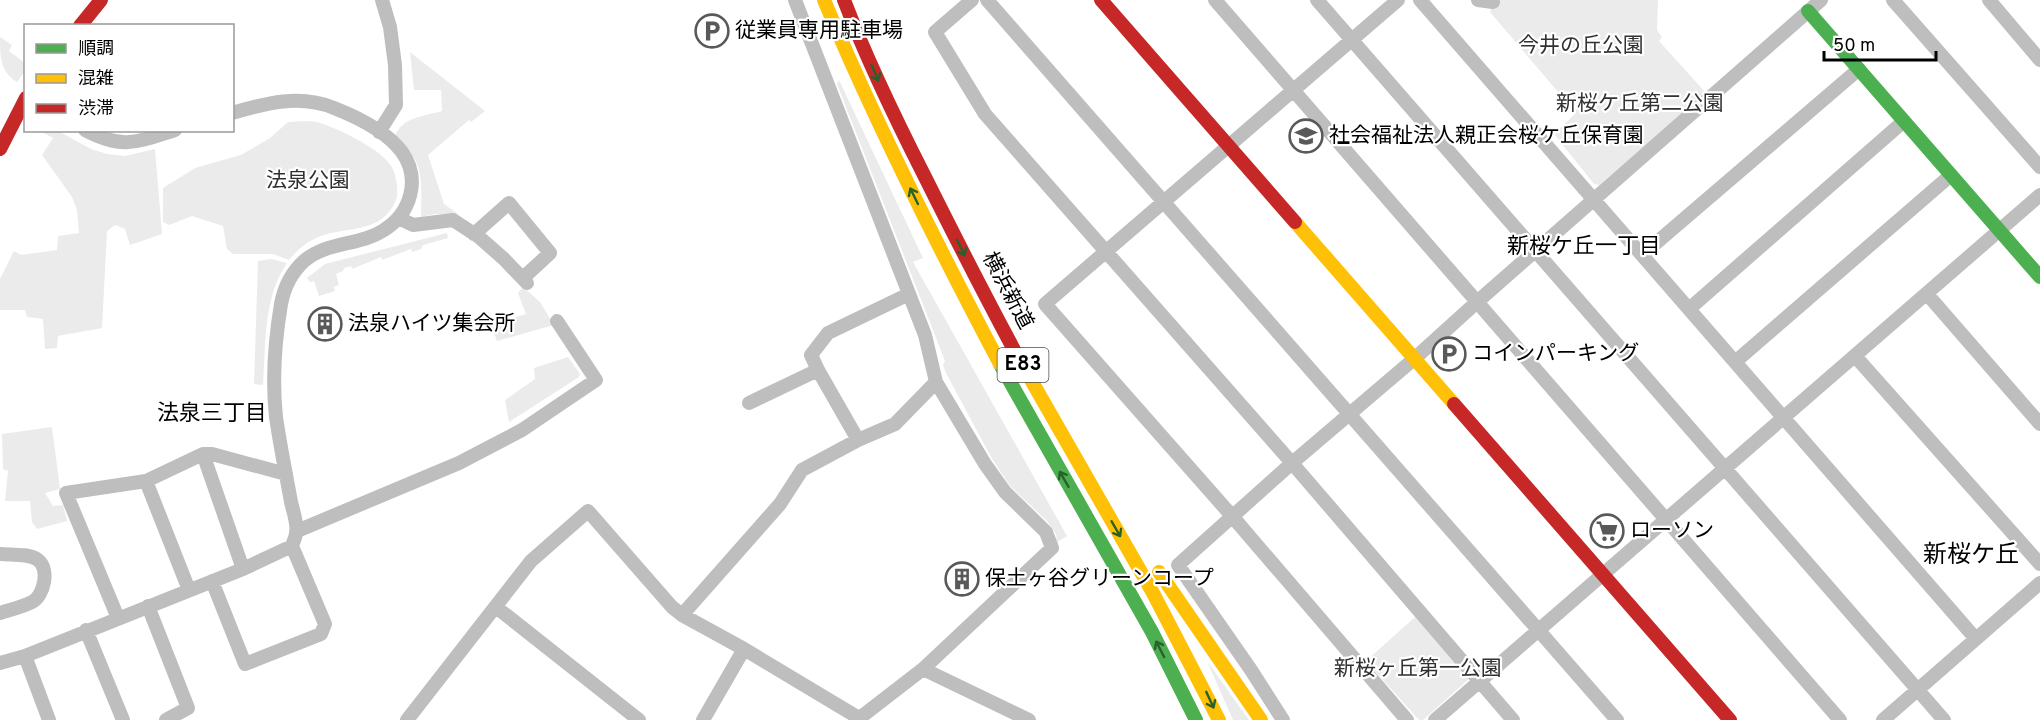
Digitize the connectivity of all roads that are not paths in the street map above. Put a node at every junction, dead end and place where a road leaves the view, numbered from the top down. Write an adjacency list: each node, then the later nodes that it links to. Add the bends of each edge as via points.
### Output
1 (102, 0): 19 (main road)
2 (382, 0): 29 (street, via 390,27 396,105)
3 (795, 0): 44 (street)
4 (824, 0): 100 (main road, 横浜新道 / E83, one-way to 4, via 1152,632 965,298 855,74)
5 (844, 0): 54 (main road, 横浜新道 / E83, one-way to 54, via 887,101)
6 (972, 0): 40 (street, via 935,32 985,114)
7 (987, 0): 36 (street)
8 (1101, 0): 30 (main road)
9 (1215, 0): 23 (street)
10 (1317, 0): 20 (street)
11 (1398, 0): 20 (street)
12 (1420, 0): 35 (street)
13 (1478, 0): 17 (street)
14 (1821, 0): 18 (street)
15 (1893, 0): 32 (street)
16 (1989, 0): 21 (street)
17 (1493, 2)
18 (1804, 5): 22 (main road); 35 (street)
19 (82, 24)
20 (1351, 39): 23 (street); 41 (street)
21 (2040, 60)
22 (1859, 69): 26 (main road); 42 (street)
23 (1293, 90): 30 (street); 46 (street)
24 (24, 102): 31 (main road)
25 (234, 112): 29 (street, via 271,102 315,102 348,114)
26 (1904, 121): 33 (main road); 47 (street)
27 (89, 132): 28 (street, via 124,143)
28 (169, 132)
29 (379, 132): 37 (street, via 402,152 411,174 411,196)
30 (1229, 147): 36 (street); 50 (main road)
31 (0, 149)
32 (2040, 167)
33 (1951, 175): 38 (main road); 51 (street)
34 (2040, 195): 38 (street)
35 (1594, 201): 41 (street); 42 (street)
36 (1164, 202): 40 (street); 56 (street)
37 (399, 218): 39 (street, via 413,225 453,220); 63 (street, via 372,237 322,250 305,260 290,278 281,304 274,382)
38 (1999, 231): 43 (main road); 45 (street)
39 (474, 234): 39 (street, via 525,281 550,253 509,203)
40 (1106, 252): 61 (street); 65 (street, via 1045,304)
41 (1535, 252): 46 (street); 62 (street)
42 (1642, 255): 47 (street)
43 (2040, 277)
44 (909, 294): 52 (street, via 828,333 810,355); 53 (street, via 925,335)
45 (1926, 294): 49 (street); 58 (street)
46 (1477, 302): 50 (street); 66 (street)
47 (1689, 309): 51 (street)
48 (557, 321): 67 (street, via 597,380 522,430 459,463)
49 (1855, 356): 57 (street); 72 (street)
50 (1414, 359): 56 (street); 74 (main road)
51 (1735, 362): 57 (street)
52 (818, 370): 55 (street); 59 (street)
53 (936, 382): 59 (street, via 895,424); 89 (street, via 985,464 1005,492 1046,532 1052,548)
54 (1034, 385): 68 (main road); 101 (main road, 横浜新道 / E83, one-way to 101, via 1168,619)
55 (750, 403)
56 (1350, 414): 61 (street); 84 (street)
57 (1784, 418): 62 (street); 85 (street)
58 (2040, 424)
59 (858, 440): 81 (street, via 802,470 780,504)
60 (203, 454): 63 (street); 64 (street); 73 (street)
61 (1292, 463): 65 (street); 90 (street)
62 (1724, 469): 66 (street); 91 (street)
63 (286, 474): 67 (street)
64 (146, 481): 77 (street); 82 (street, via 66,493)
65 (1232, 516): 103 (street, via 1178,565); 104 (street)
66 (1666, 520): 74 (street); 109 (street)
67 (297, 531): 69 (street)
68 (1139, 540)
69 (292, 546): 73 (street); 75 (street, via 325,624 321,634 245,664)
70 (0, 554): 80 (street, via 38,560 44,578 33,602)
71 (1151, 559): 102 (main road)
72 (2040, 564)
73 (243, 569): 75 (street)
74 (1603, 575): 84 (street); 108 (main road)
75 (212, 581): 77 (street)
76 (2040, 584): 85 (street)
77 (189, 590): 78 (street)
78 (148, 606): 82 (street); 95 (street, via 188,708)
79 (496, 607): 81 (street, via 531,561 588,511); 96 (street); 97 (street)
80 (0, 614)
81 (682, 615): 86 (street)
82 (118, 618): 83 (street)
83 (86, 630): 87 (street); 94 (street)
84 (1539, 630): 90 (street); 107 (street)
85 (1976, 639): 91 (street)
86 (744, 649): 92 (street); 98 (street)
87 (25, 656): 88 (street); 93 (street)
88 (0, 663)
89 (923, 669): 92 (street); 99 (street)
90 (1479, 682): 105 (street); 106 (street)
91 (1917, 690): 110 (street); 111 (street)
92 (858, 719)
93 (49, 720)
94 (123, 720)
95 (166, 720)
96 (407, 720)
97 (639, 720)
98 (703, 720)
99 (1029, 720)
100 (1194, 720)
101 (1219, 720)
102 (1261, 720)
103 (1283, 720)
104 (1407, 720)
105 (1435, 720)
106 (1513, 720)
107 (1617, 720)
108 (1730, 720)
109 (1840, 720)
110 (1883, 720)
111 (1944, 720)

